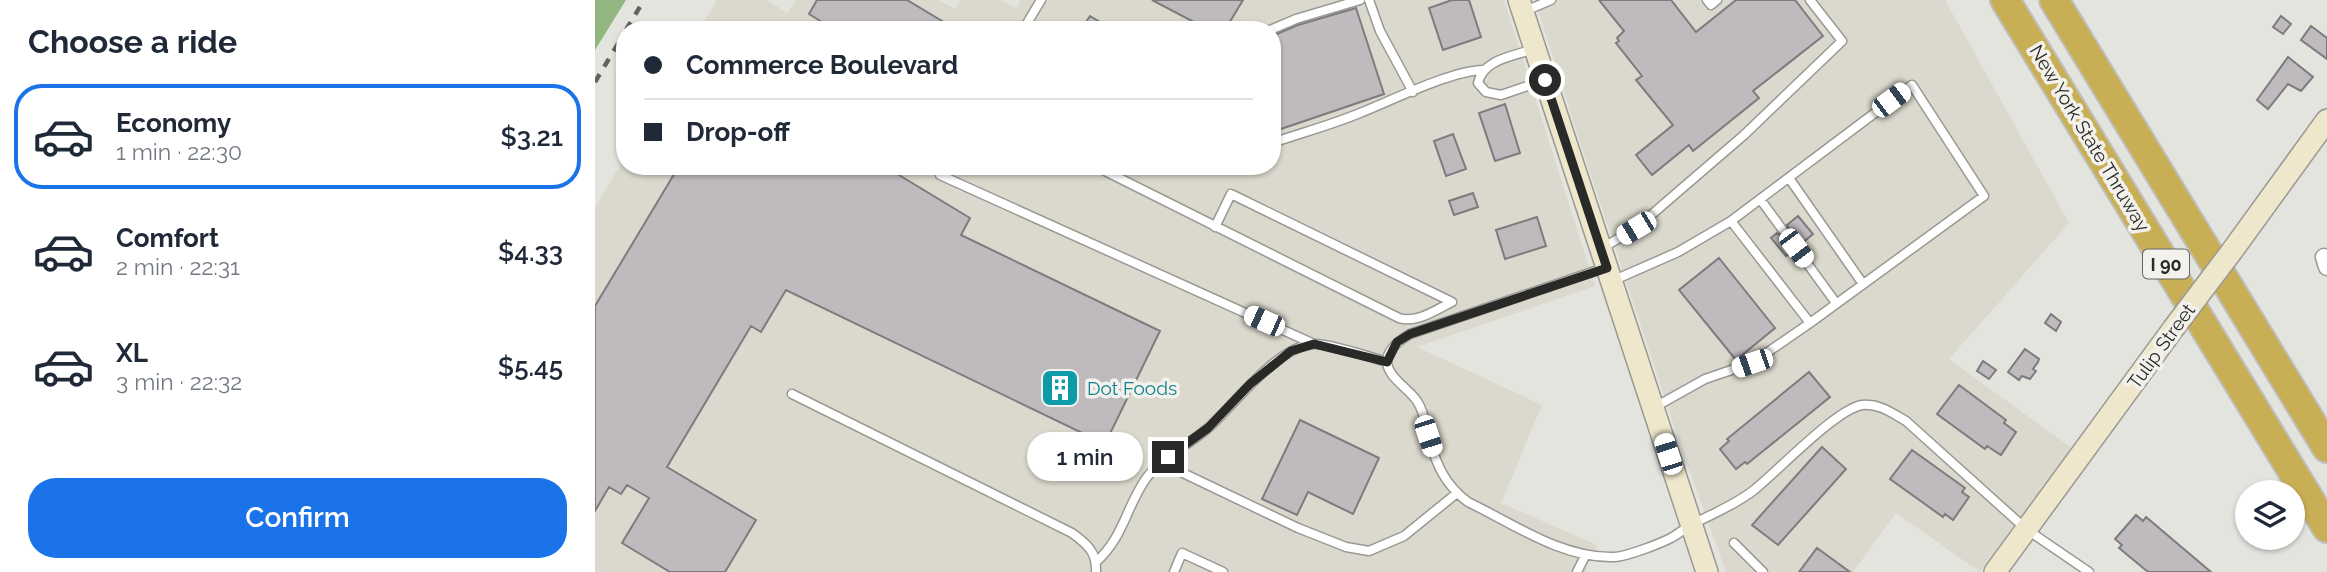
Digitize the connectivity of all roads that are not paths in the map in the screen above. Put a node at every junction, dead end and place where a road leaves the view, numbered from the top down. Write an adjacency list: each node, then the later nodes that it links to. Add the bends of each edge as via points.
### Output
1 (1041, 0): 9 (lane)
2 (1360, 0): 10 (lane)
3 (1369, 0): 14 (lane)
4 (1551, 0): 8 (lane)
5 (1810, 0): 25 (lane, via 1842,41 1725,152 1636,228)
6 (2005, 0): 37 (highway, New York State Thruway / I 90)
7 (2054, 0): 33 (highway, New York State Thruway / I 90)
8 (1521, 6): 11 (street)
9 (1028, 21)
10 (1281, 26)
11 (1535, 49): 12 (lane); 13 (street)
12 (1483, 70): 13 (lane, via 1478,83 1486,93 1501,95); 14 (lane)
13 (1545, 80): 25 (street)
14 (1413, 92): 16 (lane)
15 (2327, 120): 38 (street, Tulip Street, bridge)
16 (1281, 140)
17 (940, 175): 29 (lane)
18 (1113, 175): 22 (lane)
19 (1789, 178): 20 (lane); 26 (lane); 26 (lane, via 1912,85 1984,195)
20 (1761, 199): 21 (lane); 23 (lane)
21 (1731, 221): 25 (lane, via 1678,252); 28 (lane)
22 (1215, 227): 22 (lane, via 1406,321 1452,302 1231,194)
23 (1782, 229)
24 (1796, 248): 27 (lane)
25 (1607, 266): 30 (lane, via 1410,334 1397,342); 32 (street)
26 (1863, 284): 27 (lane)
27 (1836, 303): 28 (lane)
28 (1810, 323): 32 (lane, via 1752,363 1705,379)
29 (1314, 344): 30 (lane); 34 (lane, via 1291,351 1250,384 1208,428)
30 (1387, 362): 35 (lane, via 1417,401 1440,472)
31 (792, 394): 41 (lane, via 1072,533 1090,547)
32 (1653, 408): 36 (street)
33 (2327, 448)
34 (1162, 463): 35 (lane, via 1298,528 1369,551 1403,536); 41 (lane, via 1144,481 1113,545)
35 (1457, 493): 40 (lane)
36 (1691, 525): 38 (lane, via 1753,491 1820,431 1862,405 1885,408 1906,421); 40 (lane, via 1669,539 1619,557); 46 (street)
37 (2327, 528)
38 (2027, 529): 48 (street, Tulip Street); 49 (lane)
39 (1734, 543): 47 (lane)
40 (1585, 556): 45 (lane)
41 (1096, 562): 42 (lane)
42 (1095, 572)
43 (1174, 572): 44 (lane, via 1182,553)
44 (1223, 572)
45 (1577, 572)
46 (1707, 572)
47 (1763, 572)
48 (1995, 572)
49 (2089, 572)

